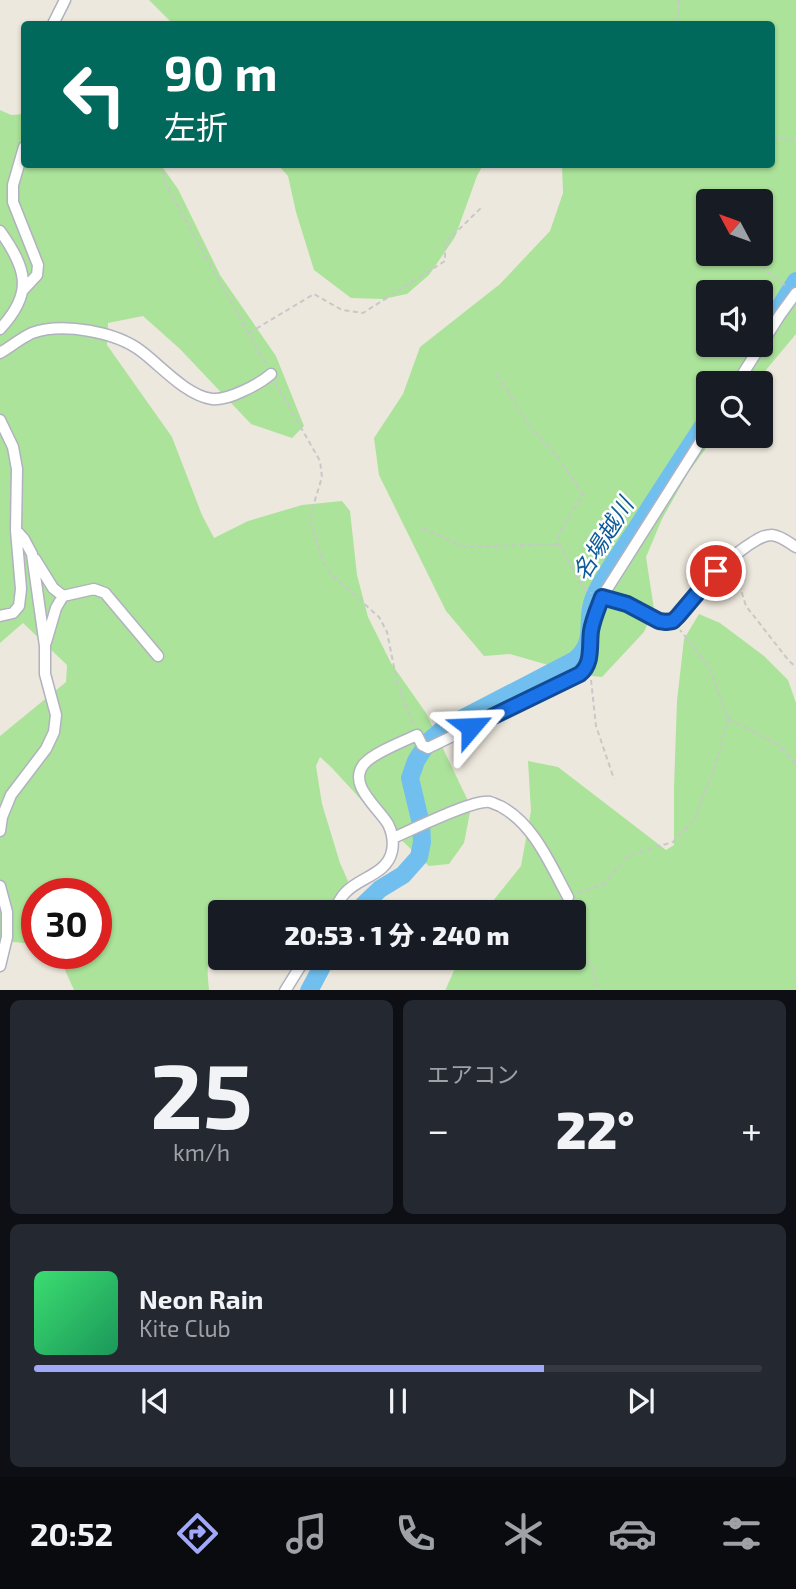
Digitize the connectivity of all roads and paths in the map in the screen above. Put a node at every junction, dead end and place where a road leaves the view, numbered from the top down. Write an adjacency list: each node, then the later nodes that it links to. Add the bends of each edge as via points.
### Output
1 (65, 0): 3 (street)
2 (679, 0): 4 (path)
3 (54, 21)
4 (677, 21)
5 (775, 138): 6 (path)
6 (796, 140)
7 (21, 158): 13 (street, via 13,202 38,265 37,275)
8 (161, 168): 16 (path, via 166,185)
9 (482, 207): 16 (path, via 445,243 445,261 363,313 342,310 314,294)
10 (0, 231): 13 (street, via 22,269)
11 (760, 266): 12 (path)
12 (786, 286)
13 (23, 290): 15 (street)
14 (796, 293): 18 (street)
15 (0, 329)
16 (248, 334): 19 (path)
17 (0, 353): 19 (street, via 33,333 58,328 92,331 119,338 200,396 214,400 262,383)
18 (745, 371)
19 (271, 374): 38 (path, via 320,461 322,477 311,522 323,562 379,617)
20 (497, 374): 25 (path, via 527,423 583,495 559,533)
21 (0, 420): 24 (street, via 17,469)
22 (696, 447): 29 (street)
23 (422, 528): 25 (path, via 464,547)
24 (16, 530): 27 (street); 31 (street, via 19,606)
25 (559, 544): 29 (path, via 582,586)
26 (796, 547): 28 (street, via 770,535)
27 (32, 554): 30 (street); 33 (street)
28 (730, 557): 32 (street); 35 (path, via 746,606)
29 (596, 595): 32 (street, via 627,604 659,621); 36 (street)
30 (63, 596): 33 (street); 34 (street, via 94,589 105,593)
31 (0, 616)
32 (673, 621): 37 (path, via 708,665)
33 (45, 646): 41 (street, via 54,732 11,796)
34 (158, 656)
35 (796, 667)
36 (585, 669): 38 (street, via 428,748); 40 (path, via 591,680 596,726)
37 (728, 718): 39 (path, via 778,744); 44 (path, via 695,818 673,842 629,855 603,885)
38 (419, 739): 42 (street, via 371,758 360,771 362,789)
39 (796, 763)
40 (614, 779)
41 (0, 831)
42 (393, 838): 44 (street, via 470,805 490,802 505,809 538,842); 45 (street, via 392,854 384,865)
43 (0, 886): 47 (street, via 8,937)
44 (568, 897)
45 (340, 900)
46 (586, 954): 50 (path)
47 (0, 966)
48 (298, 970): 49 (street)
49 (285, 990)
50 (603, 990)

